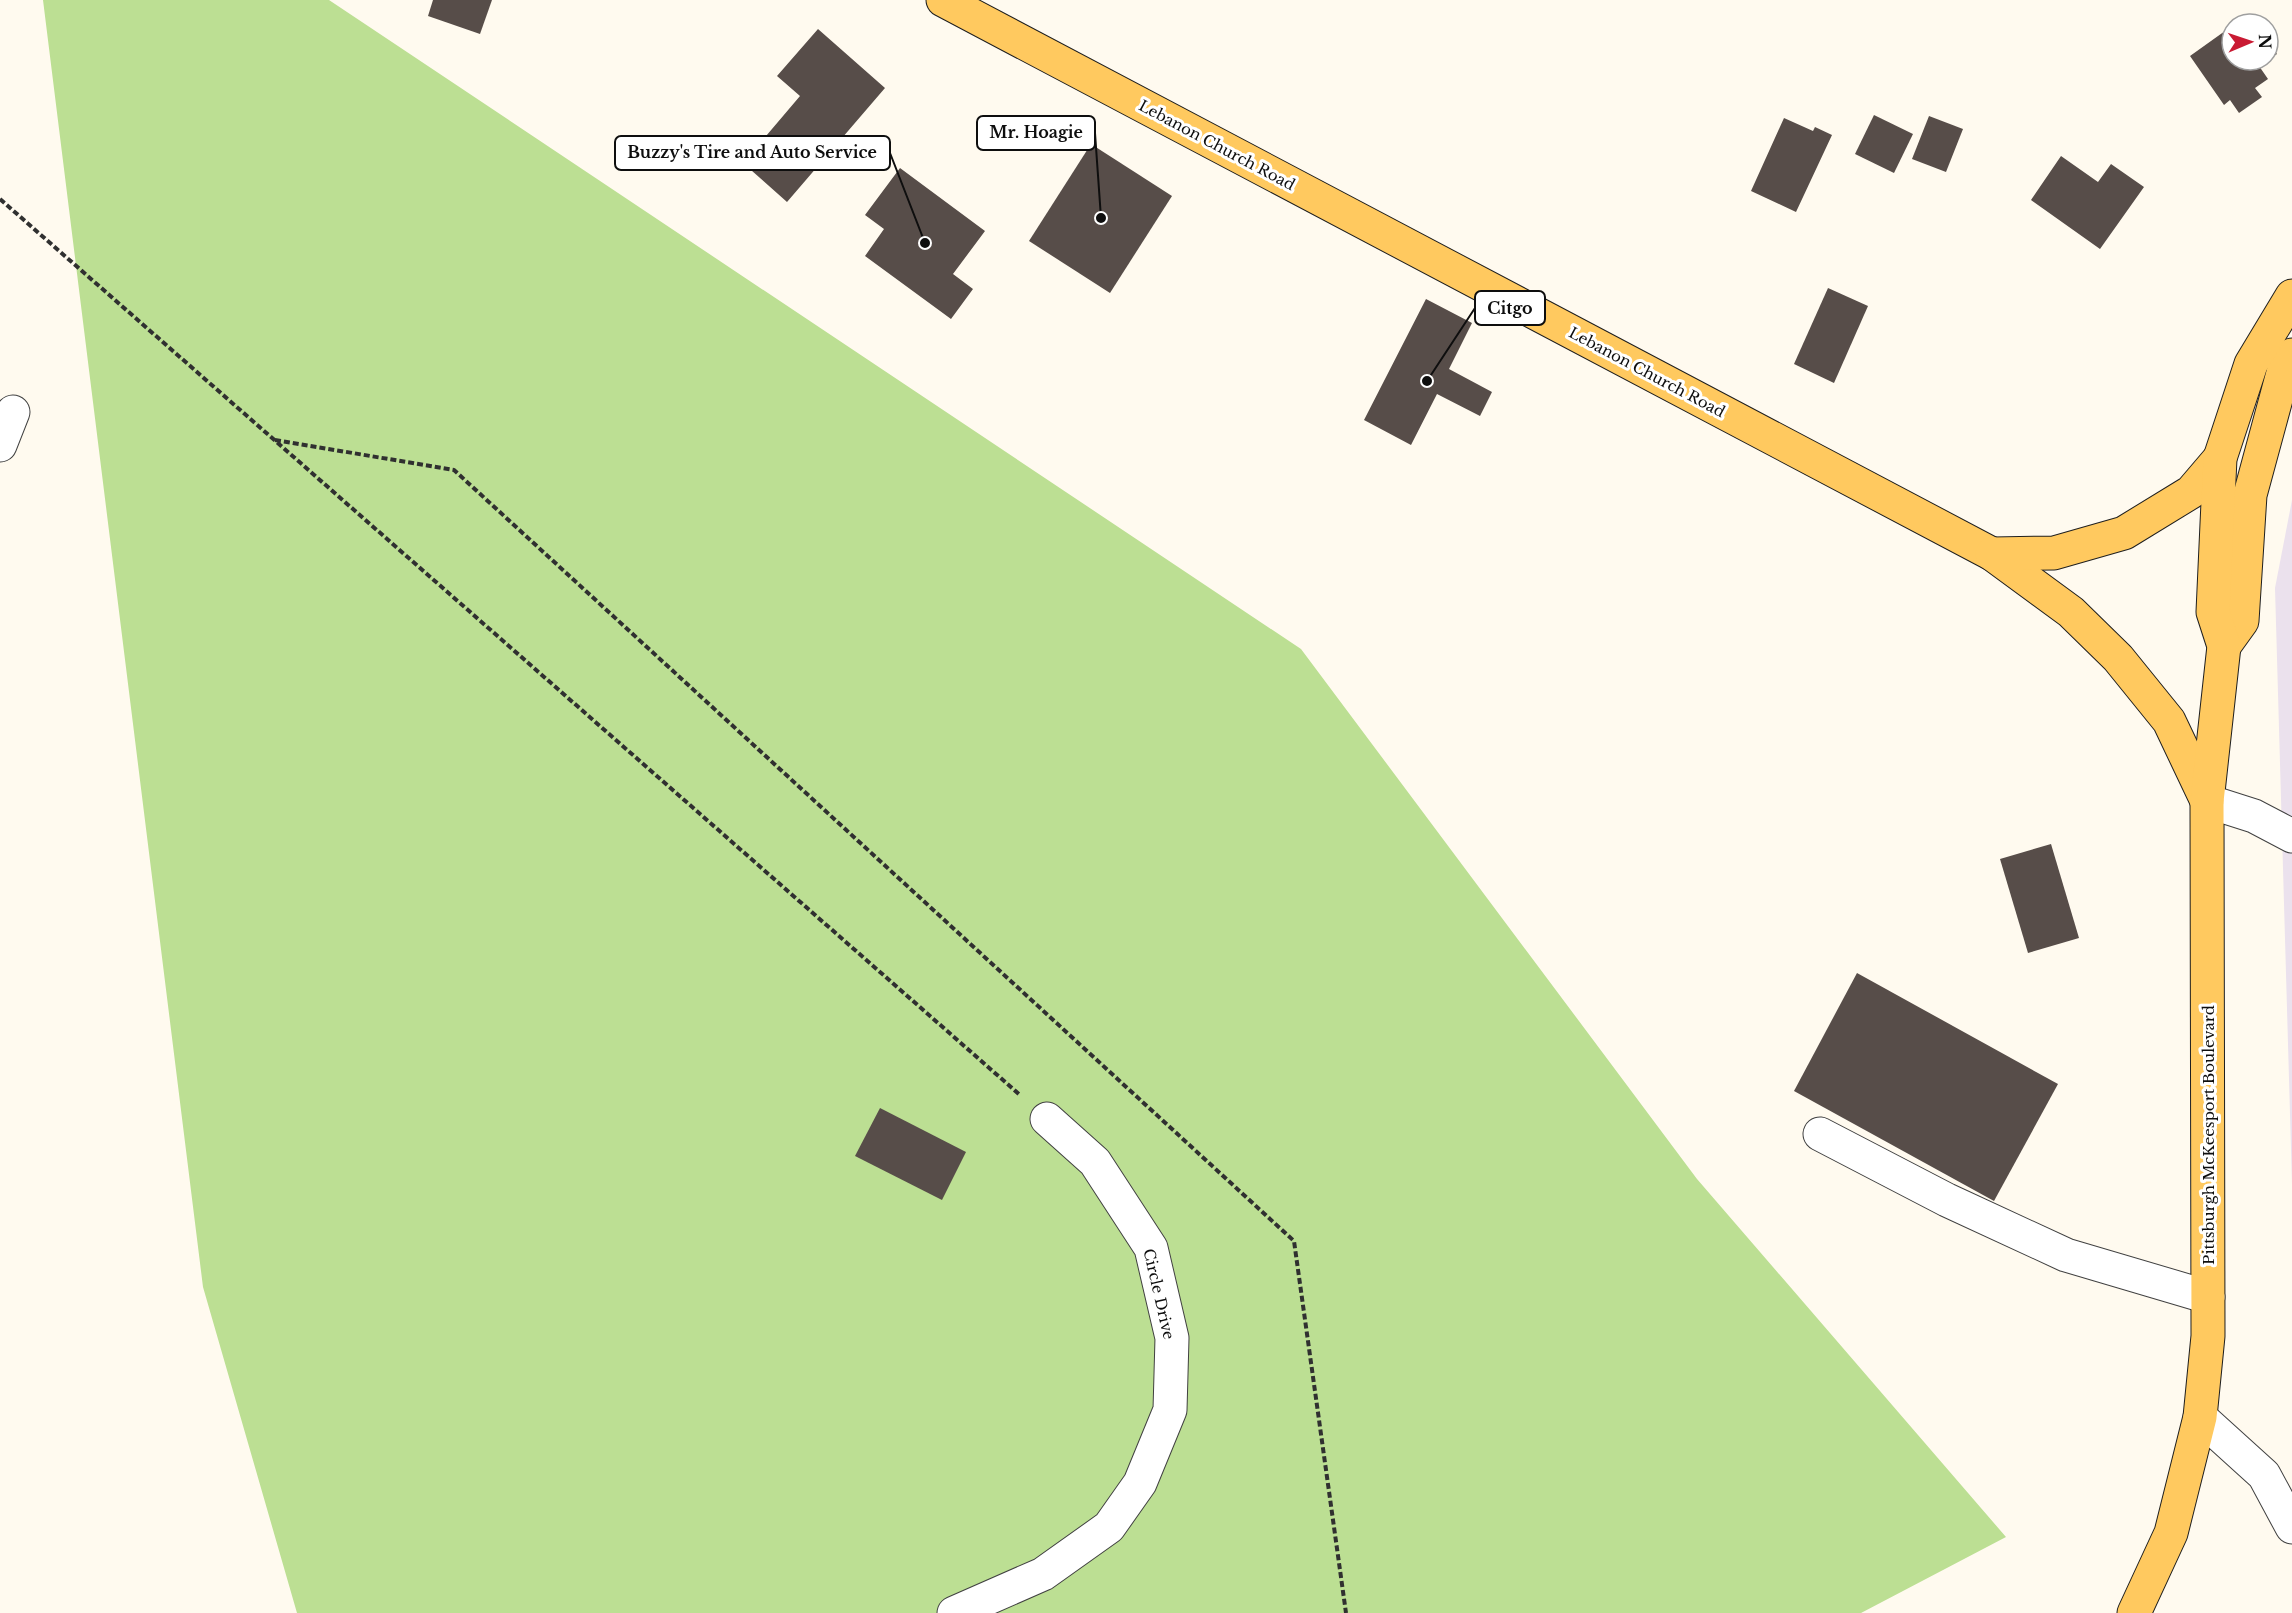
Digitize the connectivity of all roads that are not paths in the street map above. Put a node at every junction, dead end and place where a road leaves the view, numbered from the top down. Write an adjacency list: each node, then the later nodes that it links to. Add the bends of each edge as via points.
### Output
1 (943, 0): 7 (main road, Lebanon Church Road)
2 (2292, 296): 6 (main road, Pittsburgh McKeesport Boulevard, via 2251,364)
3 (2292, 355): 8 (main road, Pittsburgh McKeesport Boulevard, via 2283,373 2250,495 2242,621)
4 (13, 412): 5 (street)
5 (0, 446)
6 (2220, 458): 7 (main road, via 2191,492 2124,533 2054,553); 8 (main road, Pittsburgh McKeesport Boulevard, via 2213,612)
7 (1992, 554): 9 (main road, Lebanon Church Road, via 2071,612 2118,658 2169,721)
8 (2224, 646): 9 (main road, Pittsburgh McKeesport Boulevard)
9 (2207, 801): 10 (street, via 2254,816); 13 (main road, Pittsburgh McKeesport Boulevard)
10 (2292, 836)
11 (1047, 1119): 16 (street, Circle Drive, via 1095,1162 1151,1248 1172,1338 1170,1410 1140,1483 1109,1527 1043,1574)
12 (1820, 1134): 13 (street, via 1947,1200 2066,1254)
13 (2208, 1297): 14 (main road, Pittsburgh McKeesport Boulevard)
14 (2200, 1417): 15 (street, via 2264,1475); 17 (main road, Pittsburgh McKeesport Boulevard, via 2171,1533)
15 (2292, 1527)
16 (954, 1613)
17 (2134, 1613)

